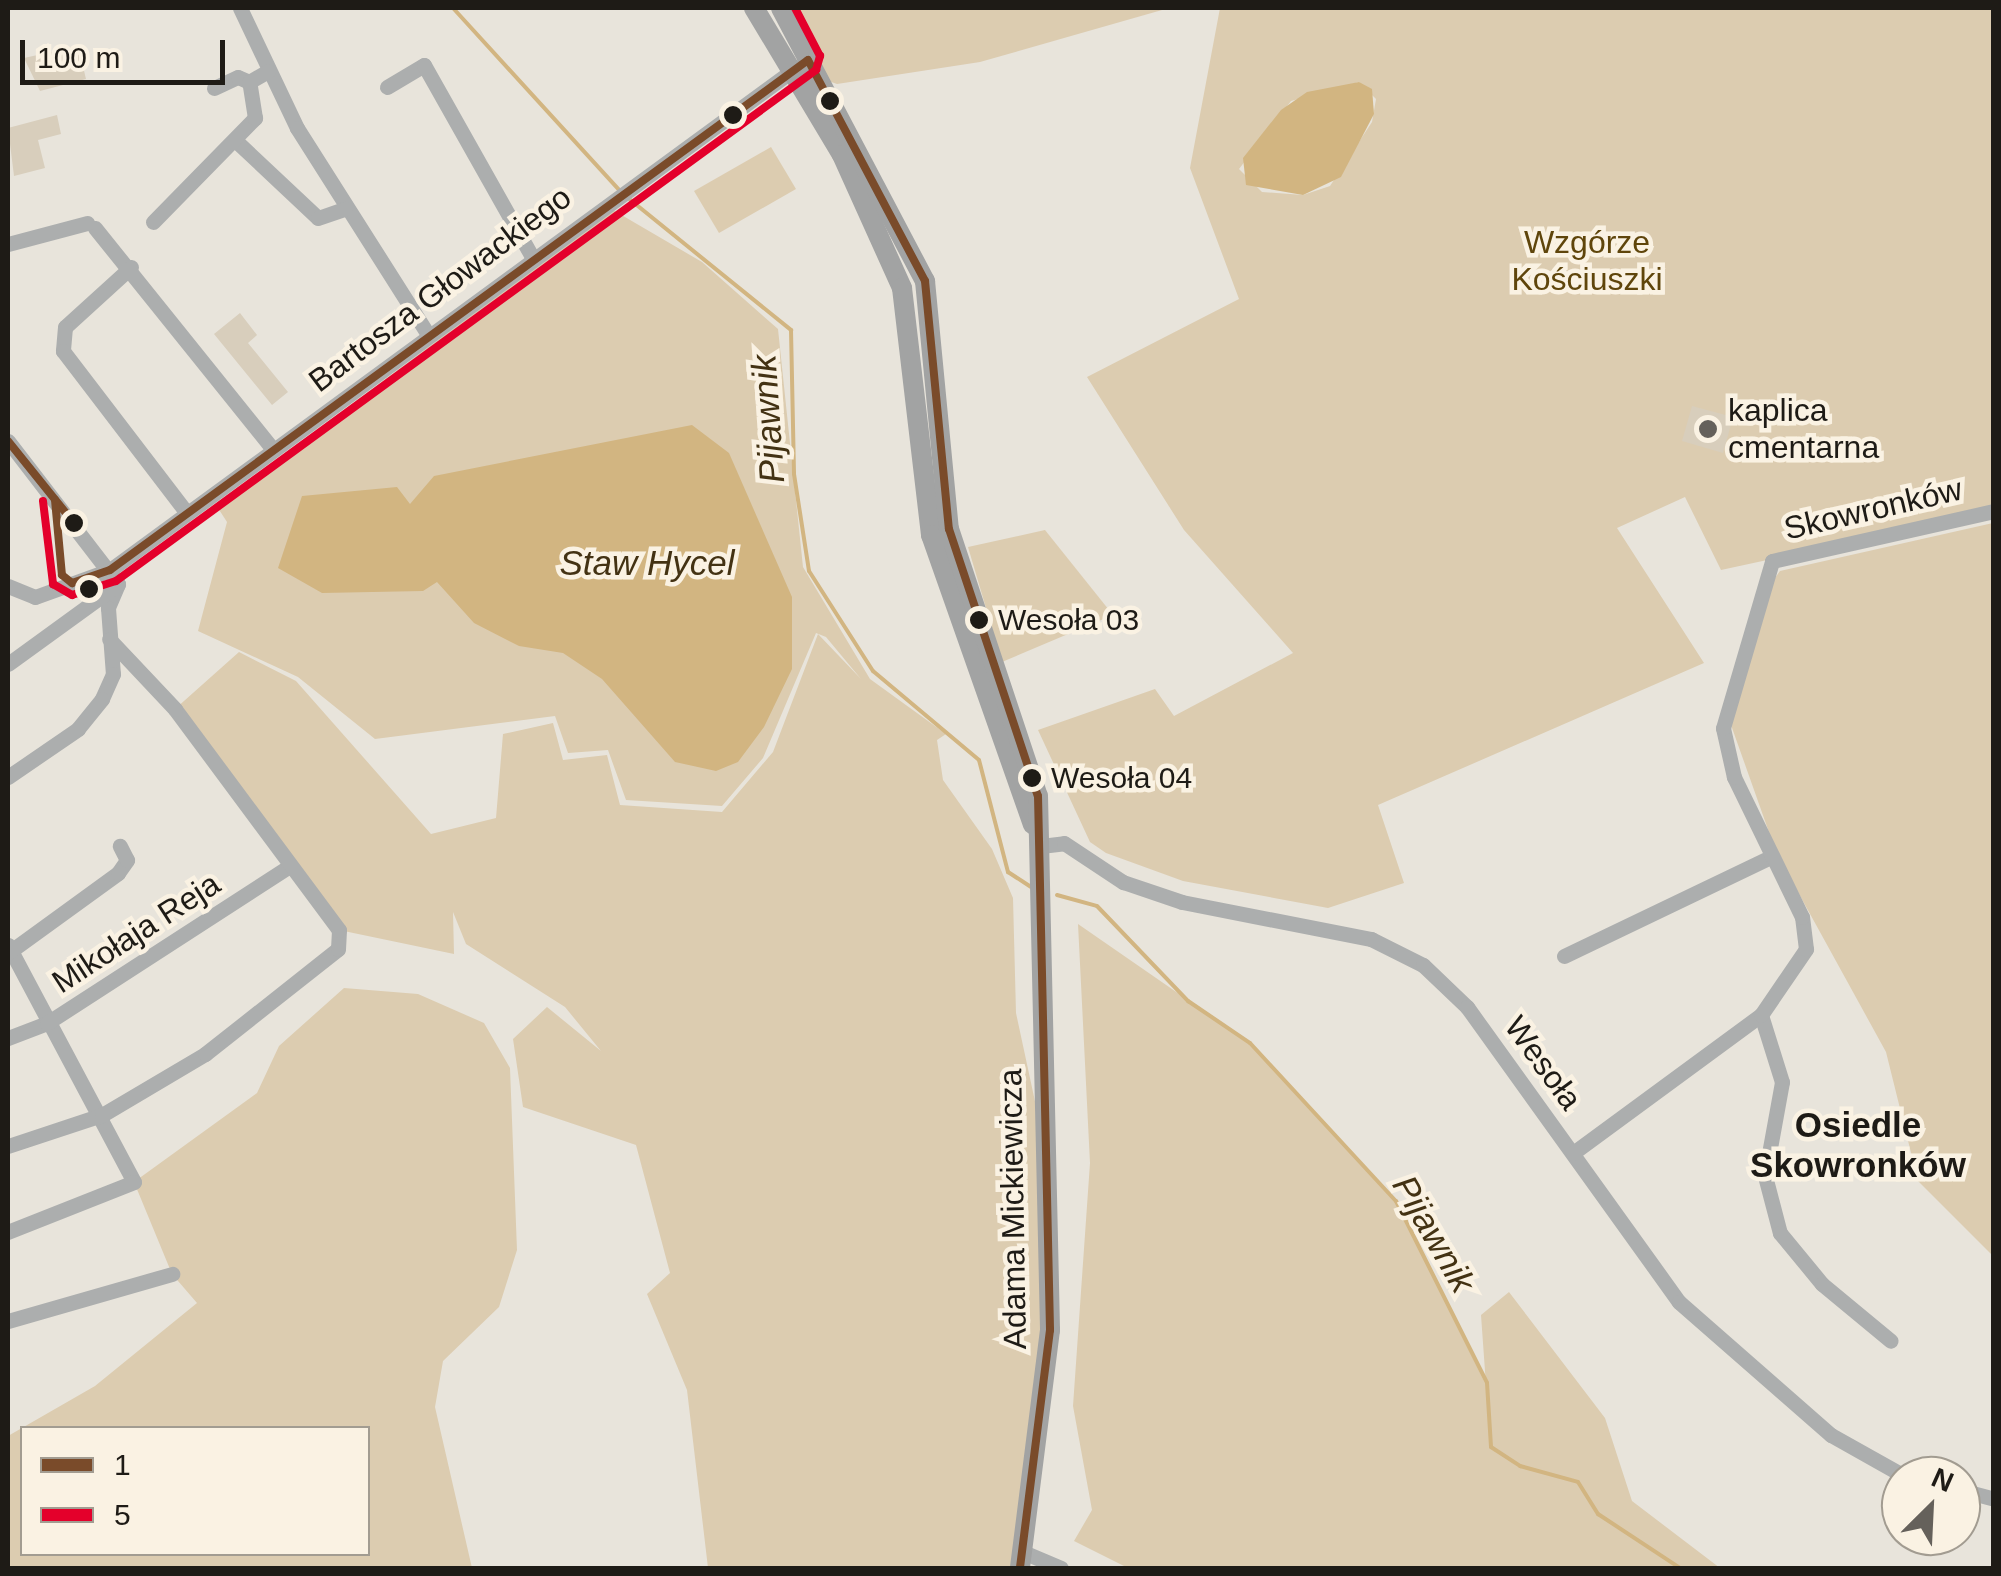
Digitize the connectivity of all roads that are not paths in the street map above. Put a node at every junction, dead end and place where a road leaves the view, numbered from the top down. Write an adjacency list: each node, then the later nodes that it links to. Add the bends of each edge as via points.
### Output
1 (240, 8): 4 (street)
2 (768, 9): 3 (street, Adama Mickiewicza)
3 (801, 64): 12 (street, Bartosza Głowackiego); 25 (street, Adama Mickiewicza, via 925,281 949,529 1038,796)
4 (268, 71): 5 (street); 9 (street)
5 (249, 82): 7 (street, via 238,77); 8 (street, via 260,110)
6 (387, 86): 12 (street, via 424,65)
7 (214, 88)
8 (236, 142): 9 (street, via 318,218); 10 (street)
9 (344, 209): 14 (street)
10 (153, 222)
11 (8, 244): 13 (street, via 91,225)
12 (531, 255): 14 (street, Bartosza Głowackiego)
13 (131, 267): 16 (street); 18 (street, via 66,327 62,351)
14 (427, 333): 16 (street, Bartosza Głowackiego)
15 (8, 441): 19 (street)
16 (273, 449): 18 (street, Bartosza Głowackiego)
17 (1994, 510): 26 (street, Skowronków, via 1772,561 1723,728 1734,777)
18 (186, 513): 19 (street, Bartosza Głowackiego)
19 (114, 576): 20 (street, via 34,597); 21 (street); 22 (street, Bartosza Głowackiego)
20 (8, 586)
21 (109, 639): 23 (street, via 113,674 102,699 78,729); 27 (street, via 175,709)
22 (8, 664)
23 (8, 776)
24 (120, 846): 28 (street, via 127,860 118,873)
25 (1042, 846): 35 (street, Wesoła, via 1064,842 1123,882 1182,902 1370,940 1423,966 1467,1007); 41 (street, Adama Mickiewicza, via 1036,1007 1050,1330)
26 (1771, 857): 29 (street); 30 (street, Skowronków, via 1808,937)
27 (290, 866): 31 (street, Mikołaja Reja); 33 (street, via 339,930 330,962)
28 (9, 950): 31 (street)
29 (1564, 956)
30 (1761, 1014): 35 (street, Skowronków); 39 (street, via 1782,1082 1765,1176 1780,1233 1822,1284)
31 (48, 1024): 32 (street, Mikołaja Reja); 33 (street)
32 (8, 1038)
33 (102, 1115): 34 (street); 36 (street, via 134,1182)
34 (8, 1146)
35 (1574, 1153): 40 (street, Wesoła, via 1652,1270 1735,1358 1831,1435)
36 (8, 1232)
37 (172, 1274): 38 (street)
38 (8, 1321)
39 (1890, 1340)
40 (1881, 1463)
41 (1022, 1560): 42 (street)
42 (1061, 1568)

